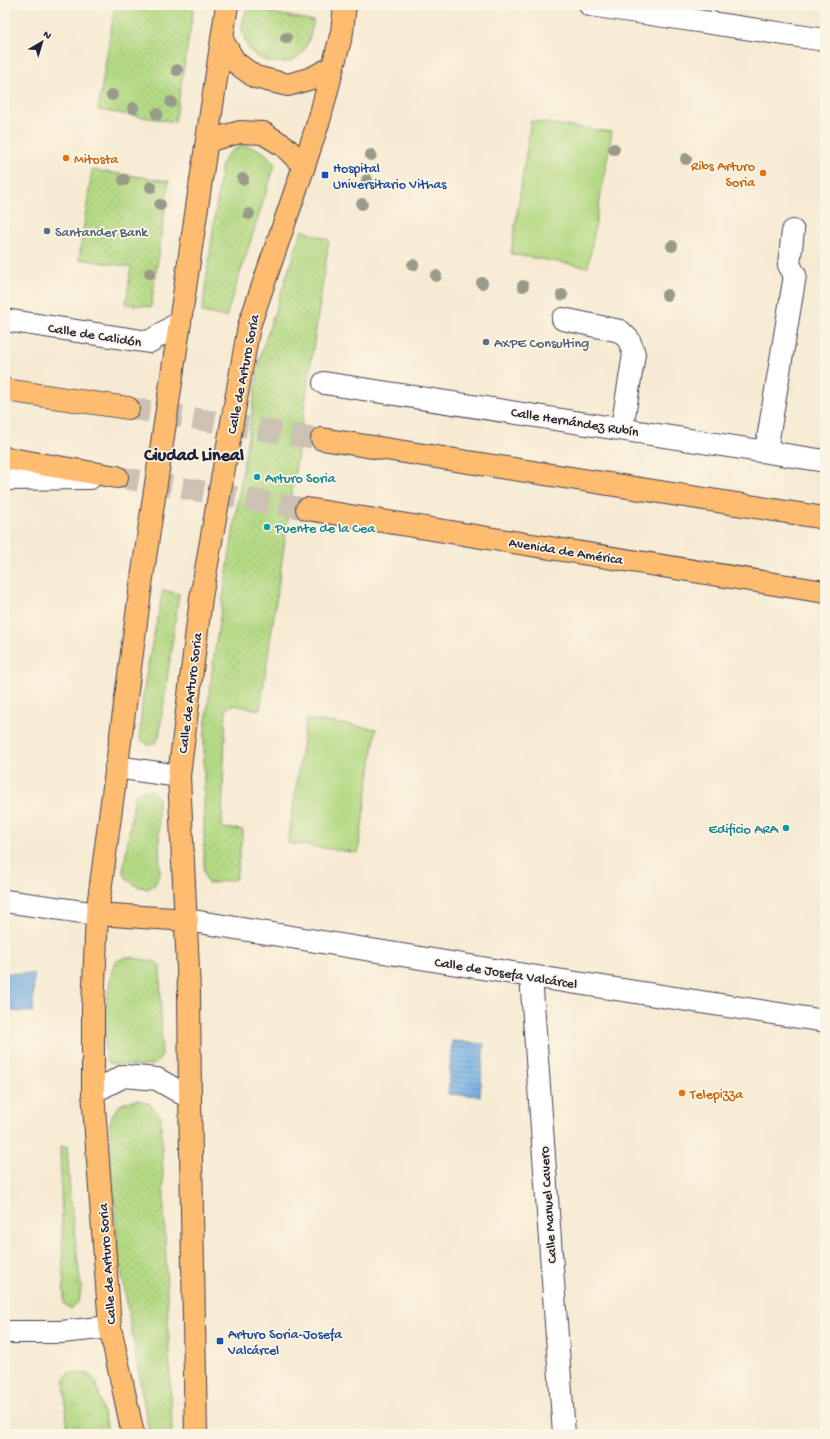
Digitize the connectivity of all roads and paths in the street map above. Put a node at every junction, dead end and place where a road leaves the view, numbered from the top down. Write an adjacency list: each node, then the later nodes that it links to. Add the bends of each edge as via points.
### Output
1 (227, 5): 4 (main road, Calle de Arturo Soria)
2 (345, 5): 6 (main road, Calle de Arturo Soria, via 342,32)
3 (590, 5): 5 (street)
4 (222, 40): 6 (main road, via 235,62 255,77 288,85 312,78); 7 (main road, Calle de Arturo Soria)
5 (825, 40)
6 (333, 67): 8 (main road, Calle de Arturo Soria)
7 (207, 141): 8 (main road, via 240,132 263,133 284,146); 12 (main road, Calle de Arturo Soria)
8 (304, 166): 27 (main road, Calle de Arturo Soria, via 249,326 201,598)
9 (793, 231): 18 (street, via 789,265 795,275)
10 (563, 319): 16 (street, via 620,331 629,340 634,354)
11 (5, 320): 12 (street, Calle de Calidón, via 149,342)
12 (180, 322): 26 (main road, Calle de Arturo Soria)
13 (324, 383): 16 (street, Calle Hernández Rubín)
14 (5, 390): 15 (main road)
15 (128, 408)
16 (622, 428): 18 (street, Calle Hernández Rubín)
17 (322, 439): 24 (main road)
18 (766, 451): 20 (street, Calle Hernández Rubín)
19 (5, 458): 21 (main road)
20 (825, 461)
21 (117, 478): 22 (street)
22 (5, 480)
23 (307, 509): 25 (main road, Avenida de América)
24 (825, 518)
25 (825, 592)
26 (116, 767): 27 (street); 29 (main road, Calle de Arturo Soria)
27 (179, 776): 30 (main road, Calle de Arturo Soria)
28 (5, 901): 29 (street)
29 (97, 914): 30 (main road); 33 (main road, Calle de Arturo Soria)
30 (187, 920): 31 (street, Calle de Josefa Valcárcel); 34 (main road, Calle de Arturo Soria)
31 (531, 976): 32 (street, Calle de Josefa Valcárcel); 39 (street, Calle Manuel Cavero)
32 (825, 1021)
33 (93, 1092): 34 (street, via 124,1076 157,1079); 35 (main road, Calle de Arturo Soria)
34 (190, 1098): 38 (main road, Calle de Arturo Soria)
35 (110, 1327): 36 (street, via 61,1332); 37 (main road, Calle de Arturo Soria)
36 (5, 1332)
37 (133, 1434)
38 (196, 1434)
39 (564, 1434)

